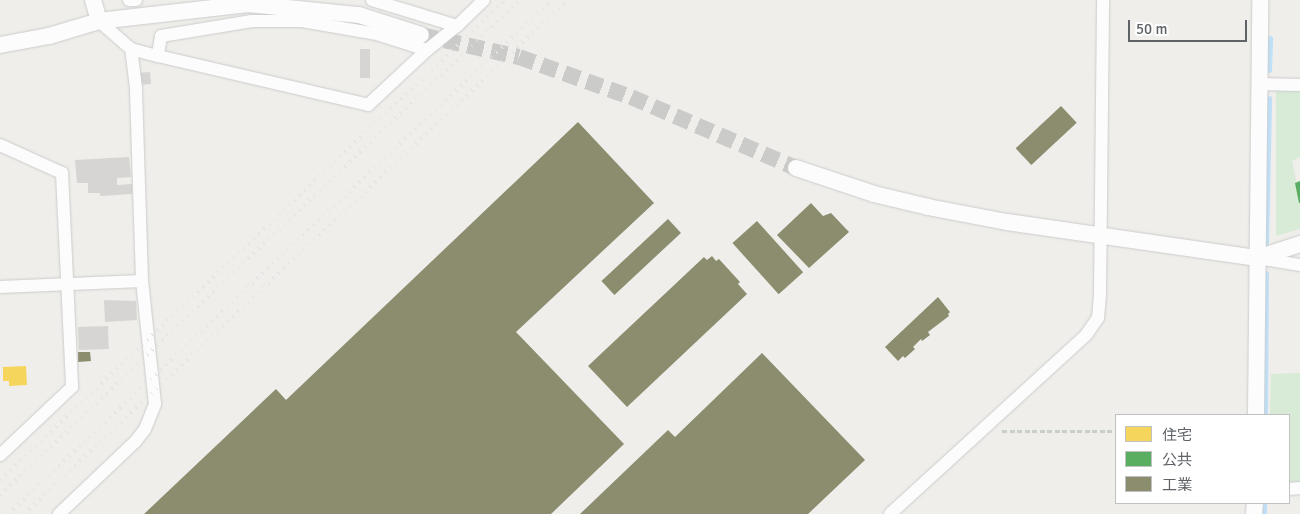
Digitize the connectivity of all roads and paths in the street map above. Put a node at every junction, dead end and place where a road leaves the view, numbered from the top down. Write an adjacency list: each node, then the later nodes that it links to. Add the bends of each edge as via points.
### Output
1 (93, 0): 8 (street)
2 (129, 0): 3 (street)
3 (136, 0)
4 (372, 0): 9 (street)
5 (484, 0): 9 (street)
6 (1103, 0): 18 (street)
7 (1260, 0): 14 (street)
8 (99, 21): 10 (street, via 248,4 359,15); 11 (street); 12 (street)
9 (457, 26): 10 (street)
10 (424, 43): 13 (street, via 302,21 252,21 161,36); 13 (street, via 368,105)
11 (0, 46)
12 (131, 49): 13 (street); 22 (street, via 136,88)
13 (158, 56)
14 (1259, 84): 15 (street); 20 (street)
15 (1300, 85)
16 (0, 145): 23 (street, via 62,173)
17 (796, 168): 18 (street, via 874,194 928,207)
18 (1100, 236): 20 (street); 26 (street, via 1098,318 1086,335)
19 (1300, 244): 20 (street)
20 (1257, 258): 21 (street); 25 (street)
21 (1300, 266)
22 (142, 281): 23 (street); 29 (street, via 155,404 150,419 135,442)
23 (68, 286): 24 (street); 28 (street, via 72,387)
24 (0, 287)
25 (1256, 414)
26 (982, 431): 27 (path); 30 (street)
27 (1115, 431)
28 (0, 454)
29 (59, 514)
30 (890, 514)

